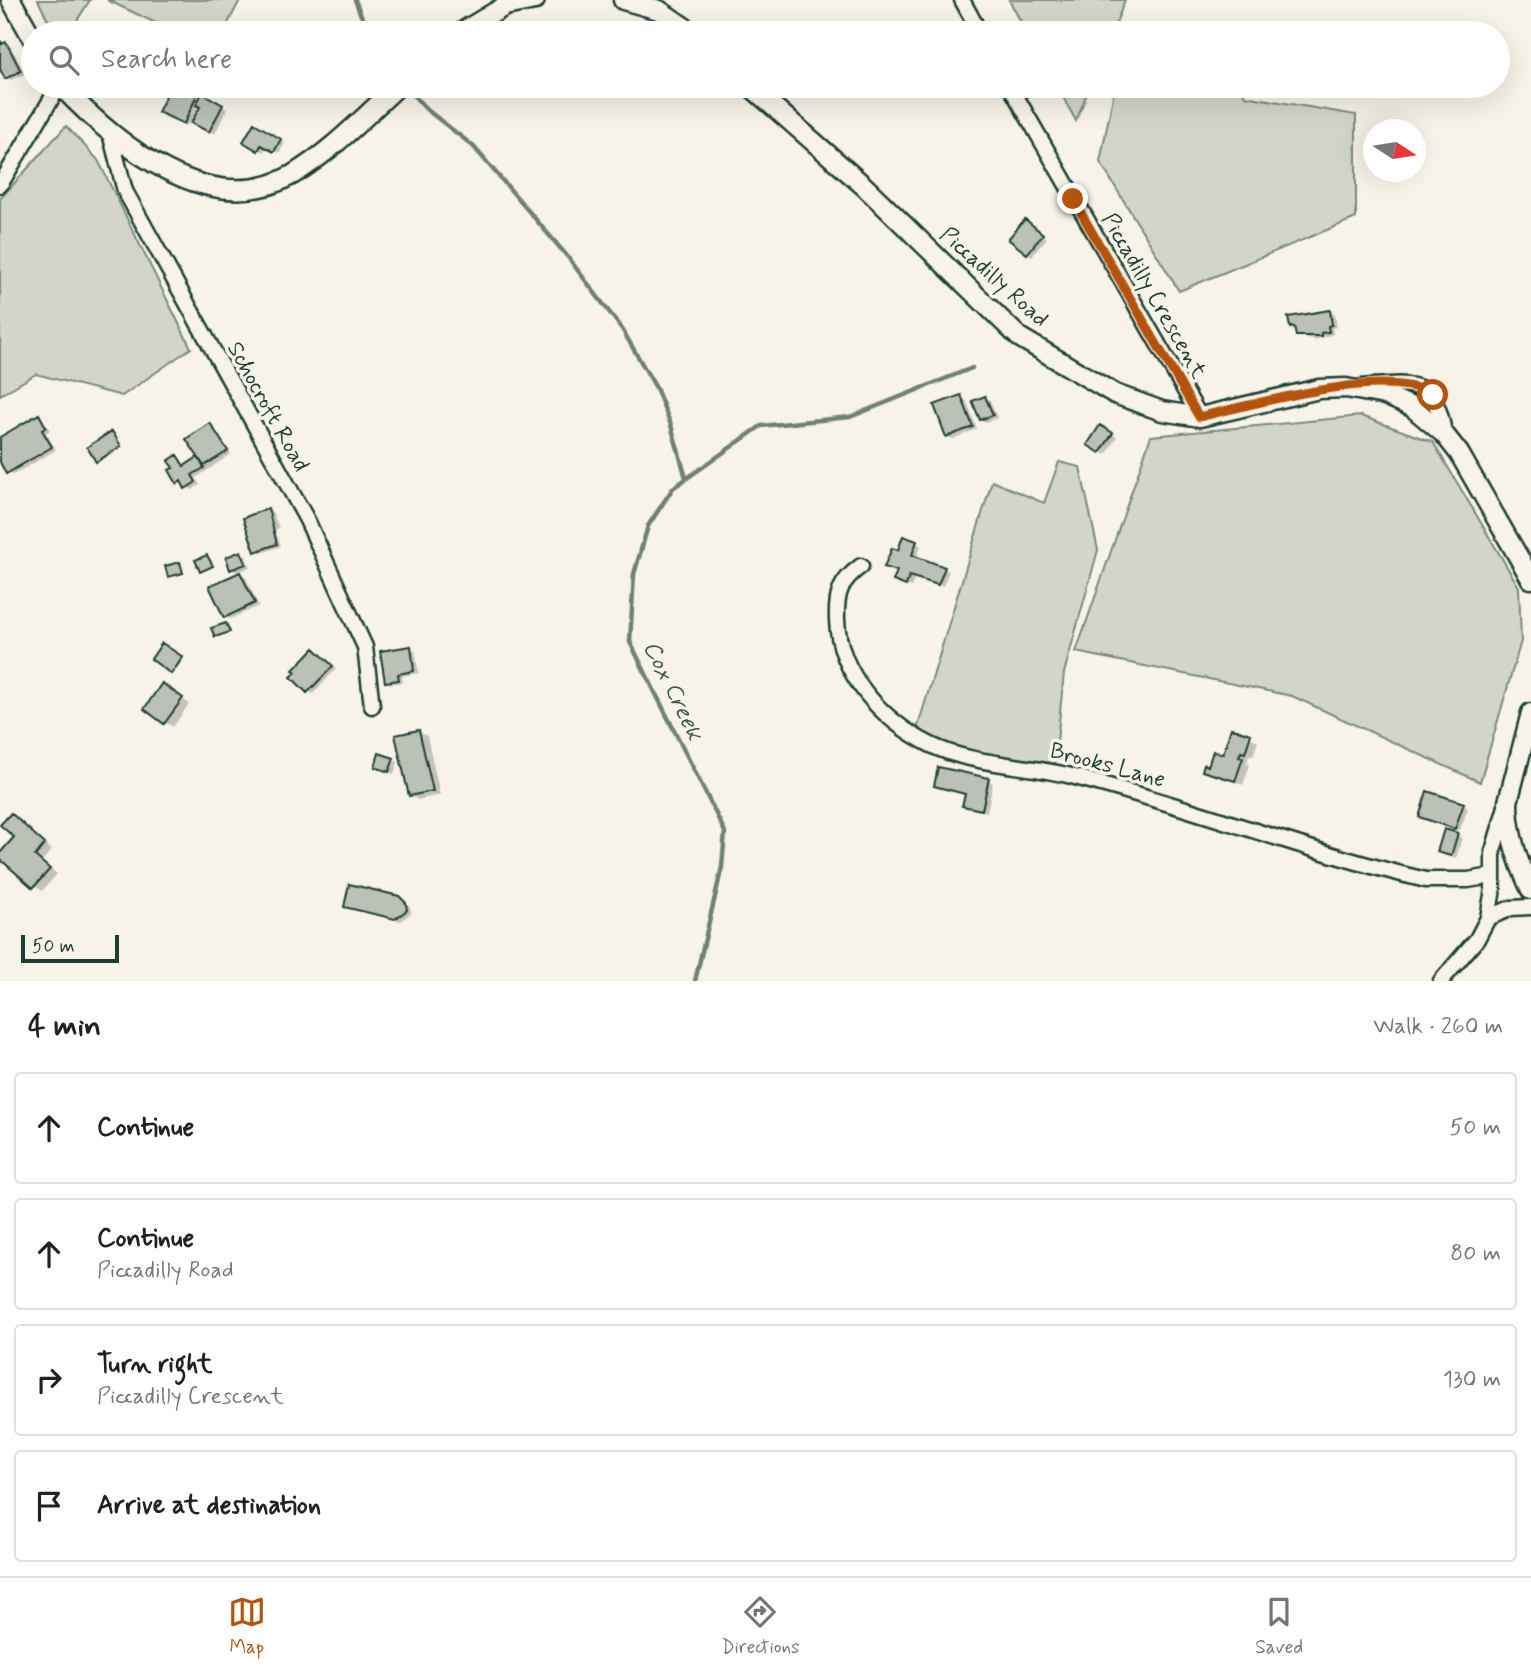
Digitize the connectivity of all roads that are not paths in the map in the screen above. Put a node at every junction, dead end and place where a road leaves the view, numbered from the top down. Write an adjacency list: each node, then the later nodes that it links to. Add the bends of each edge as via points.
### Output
1 (11, 0): 5 (main road)
2 (535, 0): 6 (main road, via 505,6)
3 (623, 0): 7 (main road, via 659,10)
4 (962, 0): 8 (street)
5 (23, 21)
6 (480, 21)
7 (675, 21)
8 (973, 21)
9 (53, 98): 15 (street)
10 (73, 98): 14 (main road)
11 (385, 98): 14 (main road, via 337,142 291,175 260,186 236,189 196,183 160,167)
12 (764, 98): 16 (main road, Piccadilly Road, via 864,186 1019,338 1115,394 1162,411)
13 (1017, 98): 16 (street, Piccadilly Crescent)
14 (110, 133): 19 (street, Schocroft Road, via 125,191 307,520 360,634)
15 (0, 185)
16 (1199, 417): 18 (main road, Piccadilly Road, via 1319,389 1385,395 1412,407 1459,453)
17 (861, 566): 22 (street, Brooks Lane, via 845,578 837,604 838,643 858,684 891,721 932,746 1076,777 1426,880)
18 (1531, 579)
19 (372, 706)
20 (1531, 713): 21 (main road)
21 (1508, 802): 22 (street, via 1493,851); 23 (main road, via 1519,865)
22 (1492, 876): 25 (street)
23 (1531, 890)
24 (1531, 906): 25 (street)
25 (1488, 918): 26 (street, via 1477,939)
26 (1441, 981)

